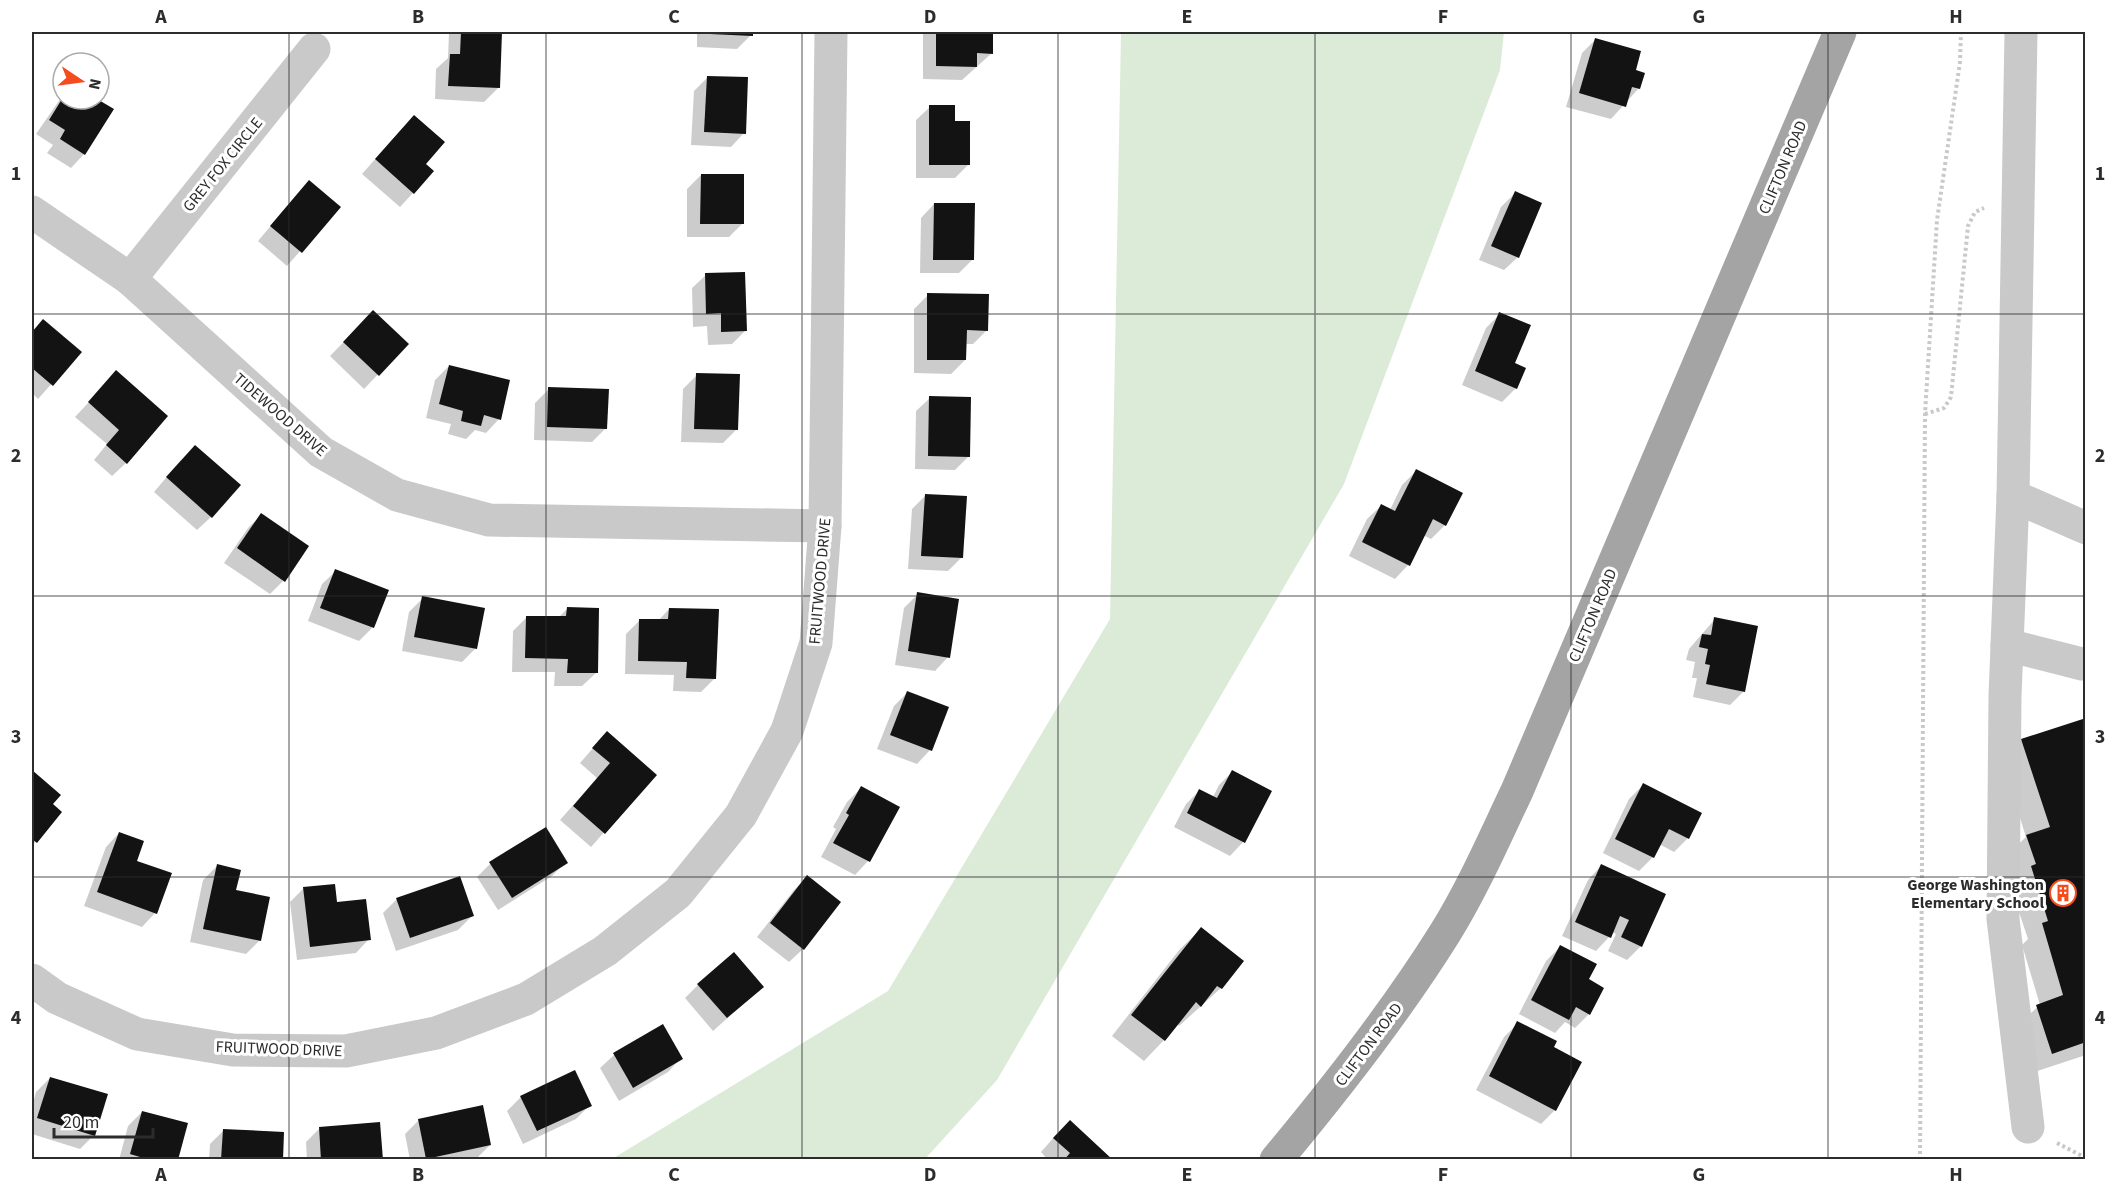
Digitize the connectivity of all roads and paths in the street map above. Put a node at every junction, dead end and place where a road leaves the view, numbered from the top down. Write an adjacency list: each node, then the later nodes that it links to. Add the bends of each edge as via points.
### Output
1 (831, 32): 11 (street, FRUITWOOD DRIVE)
2 (1840, 32): 17 (main road, CLIFTON ROAD, via 1478,873 1446,932 1378,1033)
3 (1961, 32): 9 (path, via 1937,220)
4 (2021, 32): 6 (street)
5 (314, 49): 8 (street, GREY FOX CIRCLE)
6 (2017, 207): 9 (path, via 1991,204 1975,212 1968,226 1951,397 1944,408); 10 (street)
7 (32, 212): 8 (street, TIDEWOOD DRIVE)
8 (130, 279): 11 (street, TIDEWOOD DRIVE, via 321,452 397,495 489,520)
9 (1925, 414): 18 (path)
10 (2013, 496): 12 (street); 13 (street)
11 (825, 526): 15 (street, FRUITWOOD DRIVE, via 816,642 787,731 741,815 678,893 605,951 526,999 436,1033 346,1051 233,1050 138,1034 57,998)
12 (2085, 528)
13 (2007, 645): 14 (street); 16 (street, via 2003,919)
14 (2085, 664)
15 (32, 980)
16 (2028, 1127)
17 (1276, 1160)
18 (1920, 1160)

